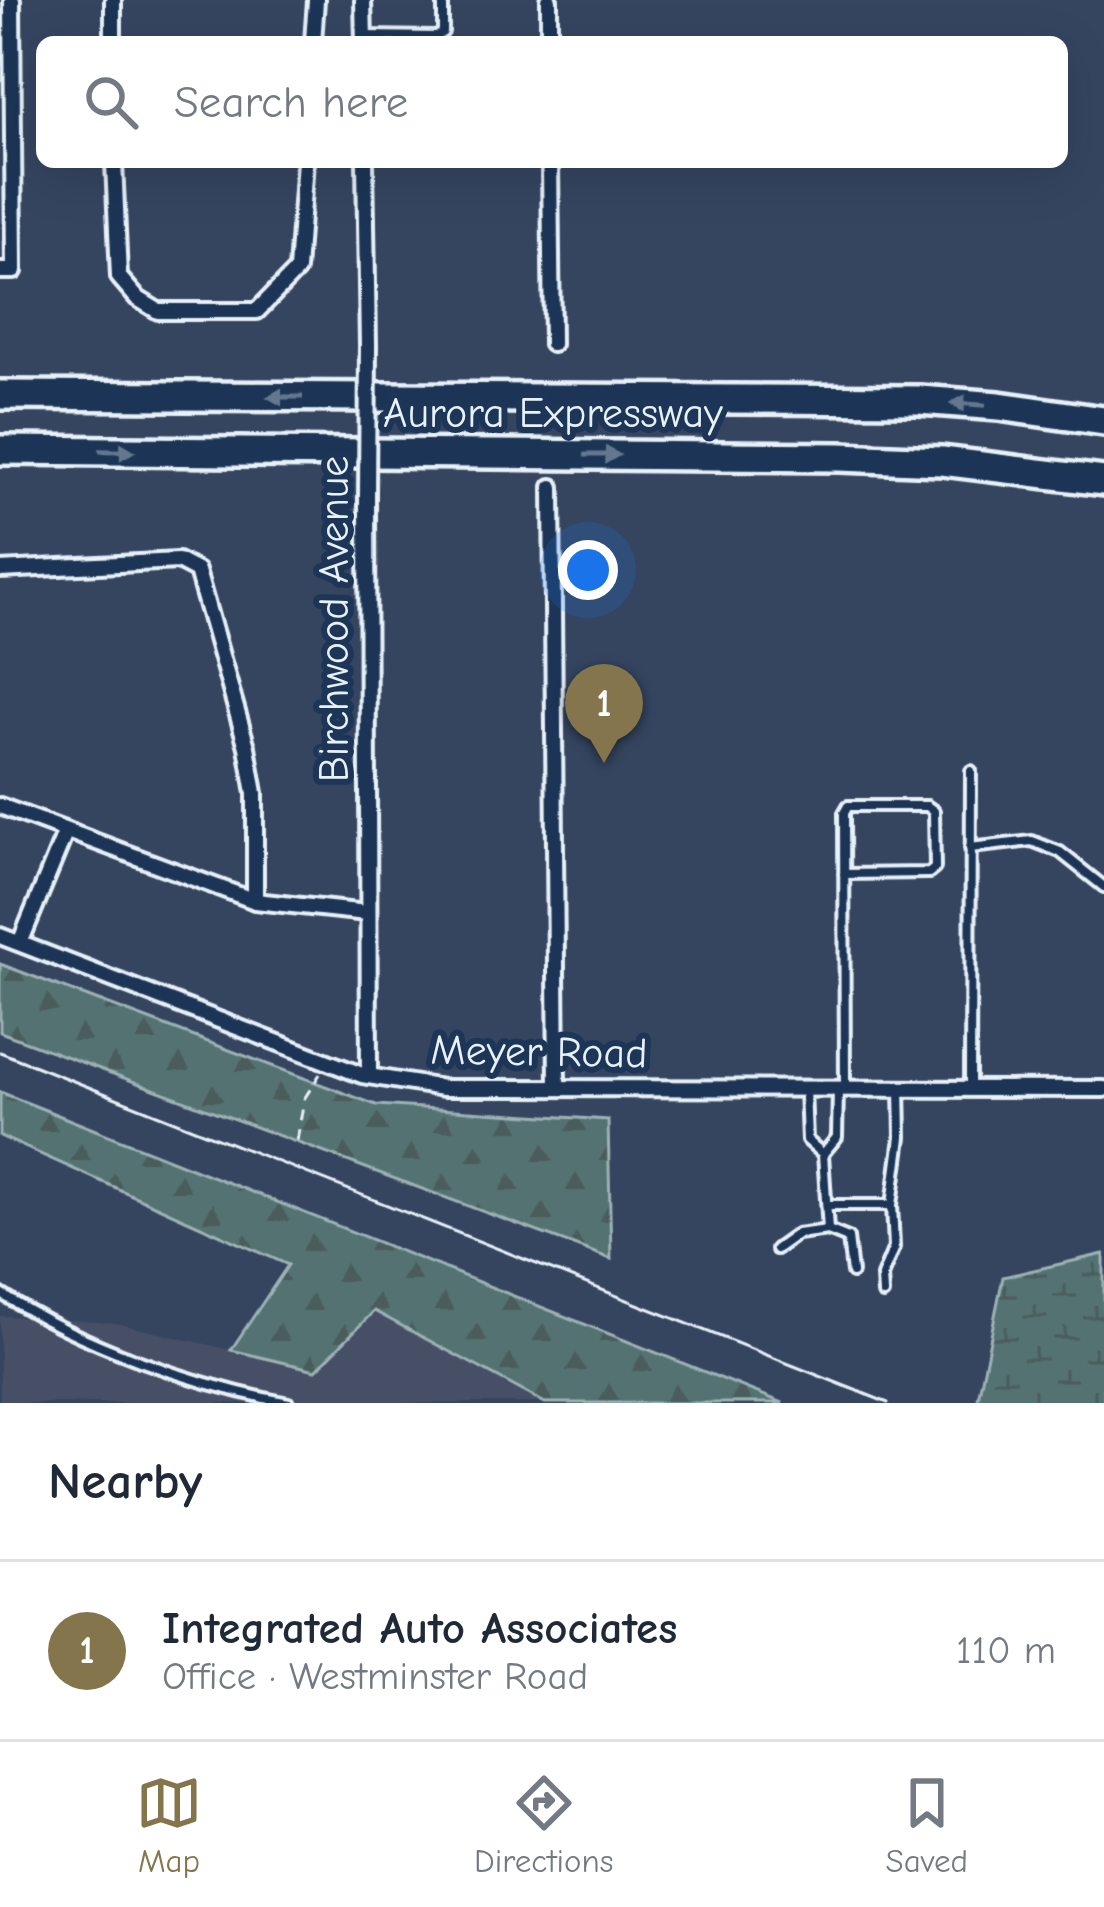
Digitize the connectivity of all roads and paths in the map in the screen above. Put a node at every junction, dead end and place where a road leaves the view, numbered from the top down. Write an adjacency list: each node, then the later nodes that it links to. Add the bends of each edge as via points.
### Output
1 (12, 0): 16 (street, via 14,271)
2 (113, 0): 7 (street)
3 (316, 0): 8 (street)
4 (363, 0): 9 (street)
5 (443, 0): 10 (lane)
6 (549, 0): 11 (street)
7 (112, 36)
8 (313, 36)
9 (364, 36)
10 (438, 36)
11 (549, 36)
12 (114, 168): 13 (street, via 118,277 158,311 257,310 297,270)
13 (304, 168)
14 (365, 168): 31 (street, Birchwood Avenue, bridge)
15 (550, 168): 17 (street)
16 (0, 271)
17 (552, 344)
18 (0, 394): 19 (highway, Aurora Expressway, one-way to 18, via 897,400)
19 (1104, 421)
20 (0, 450): 21 (highway, Aurora Expressway, one-way to 21, via 840,457)
21 (1104, 481)
22 (551, 487): 36 (street)
23 (0, 570): 30 (street, via 178,561 197,571 247,747)
24 (970, 771): 27 (lane)
25 (0, 806): 26 (street)
26 (66, 831): 30 (street); 33 (street)
27 (970, 848): 29 (lane, via 1032,841); 40 (lane)
28 (844, 874): 28 (lane, via 848,806 934,811 929,873); 38 (lane)
29 (1104, 887)
30 (255, 901): 31 (street)
31 (367, 913): 35 (street, Birchwood Avenue)
32 (0, 936): 33 (street, Meyer Road)
33 (20, 943): 34 (street, Meyer Road)
34 (328, 1063): 35 (street, Meyer Road); 42 (path, via 304,1099)
35 (369, 1076): 36 (street, Meyer Road, via 442,1088)
36 (557, 1088): 37 (street, Meyer Road)
37 (805, 1088): 38 (street, Meyer Road); 43 (lane, via 807,1140)
38 (841, 1088): 39 (street, Meyer Road); 43 (lane, via 837,1137)
39 (900, 1088): 40 (street, Meyer Road); 45 (lane)
40 (970, 1088): 41 (street, Meyer Road)
41 (1104, 1089)
42 (297, 1141)
43 (823, 1154): 44 (lane)
44 (827, 1205): 45 (lane); 46 (lane)
45 (892, 1205): 50 (lane, via 894,1247)
46 (828, 1230): 47 (lane, via 797,1234); 48 (lane, via 848,1238)
47 (776, 1249)
48 (852, 1273)
49 (0, 1293): 51 (lane, via 46,1323 206,1384)
50 (883, 1294)
51 (289, 1403)

